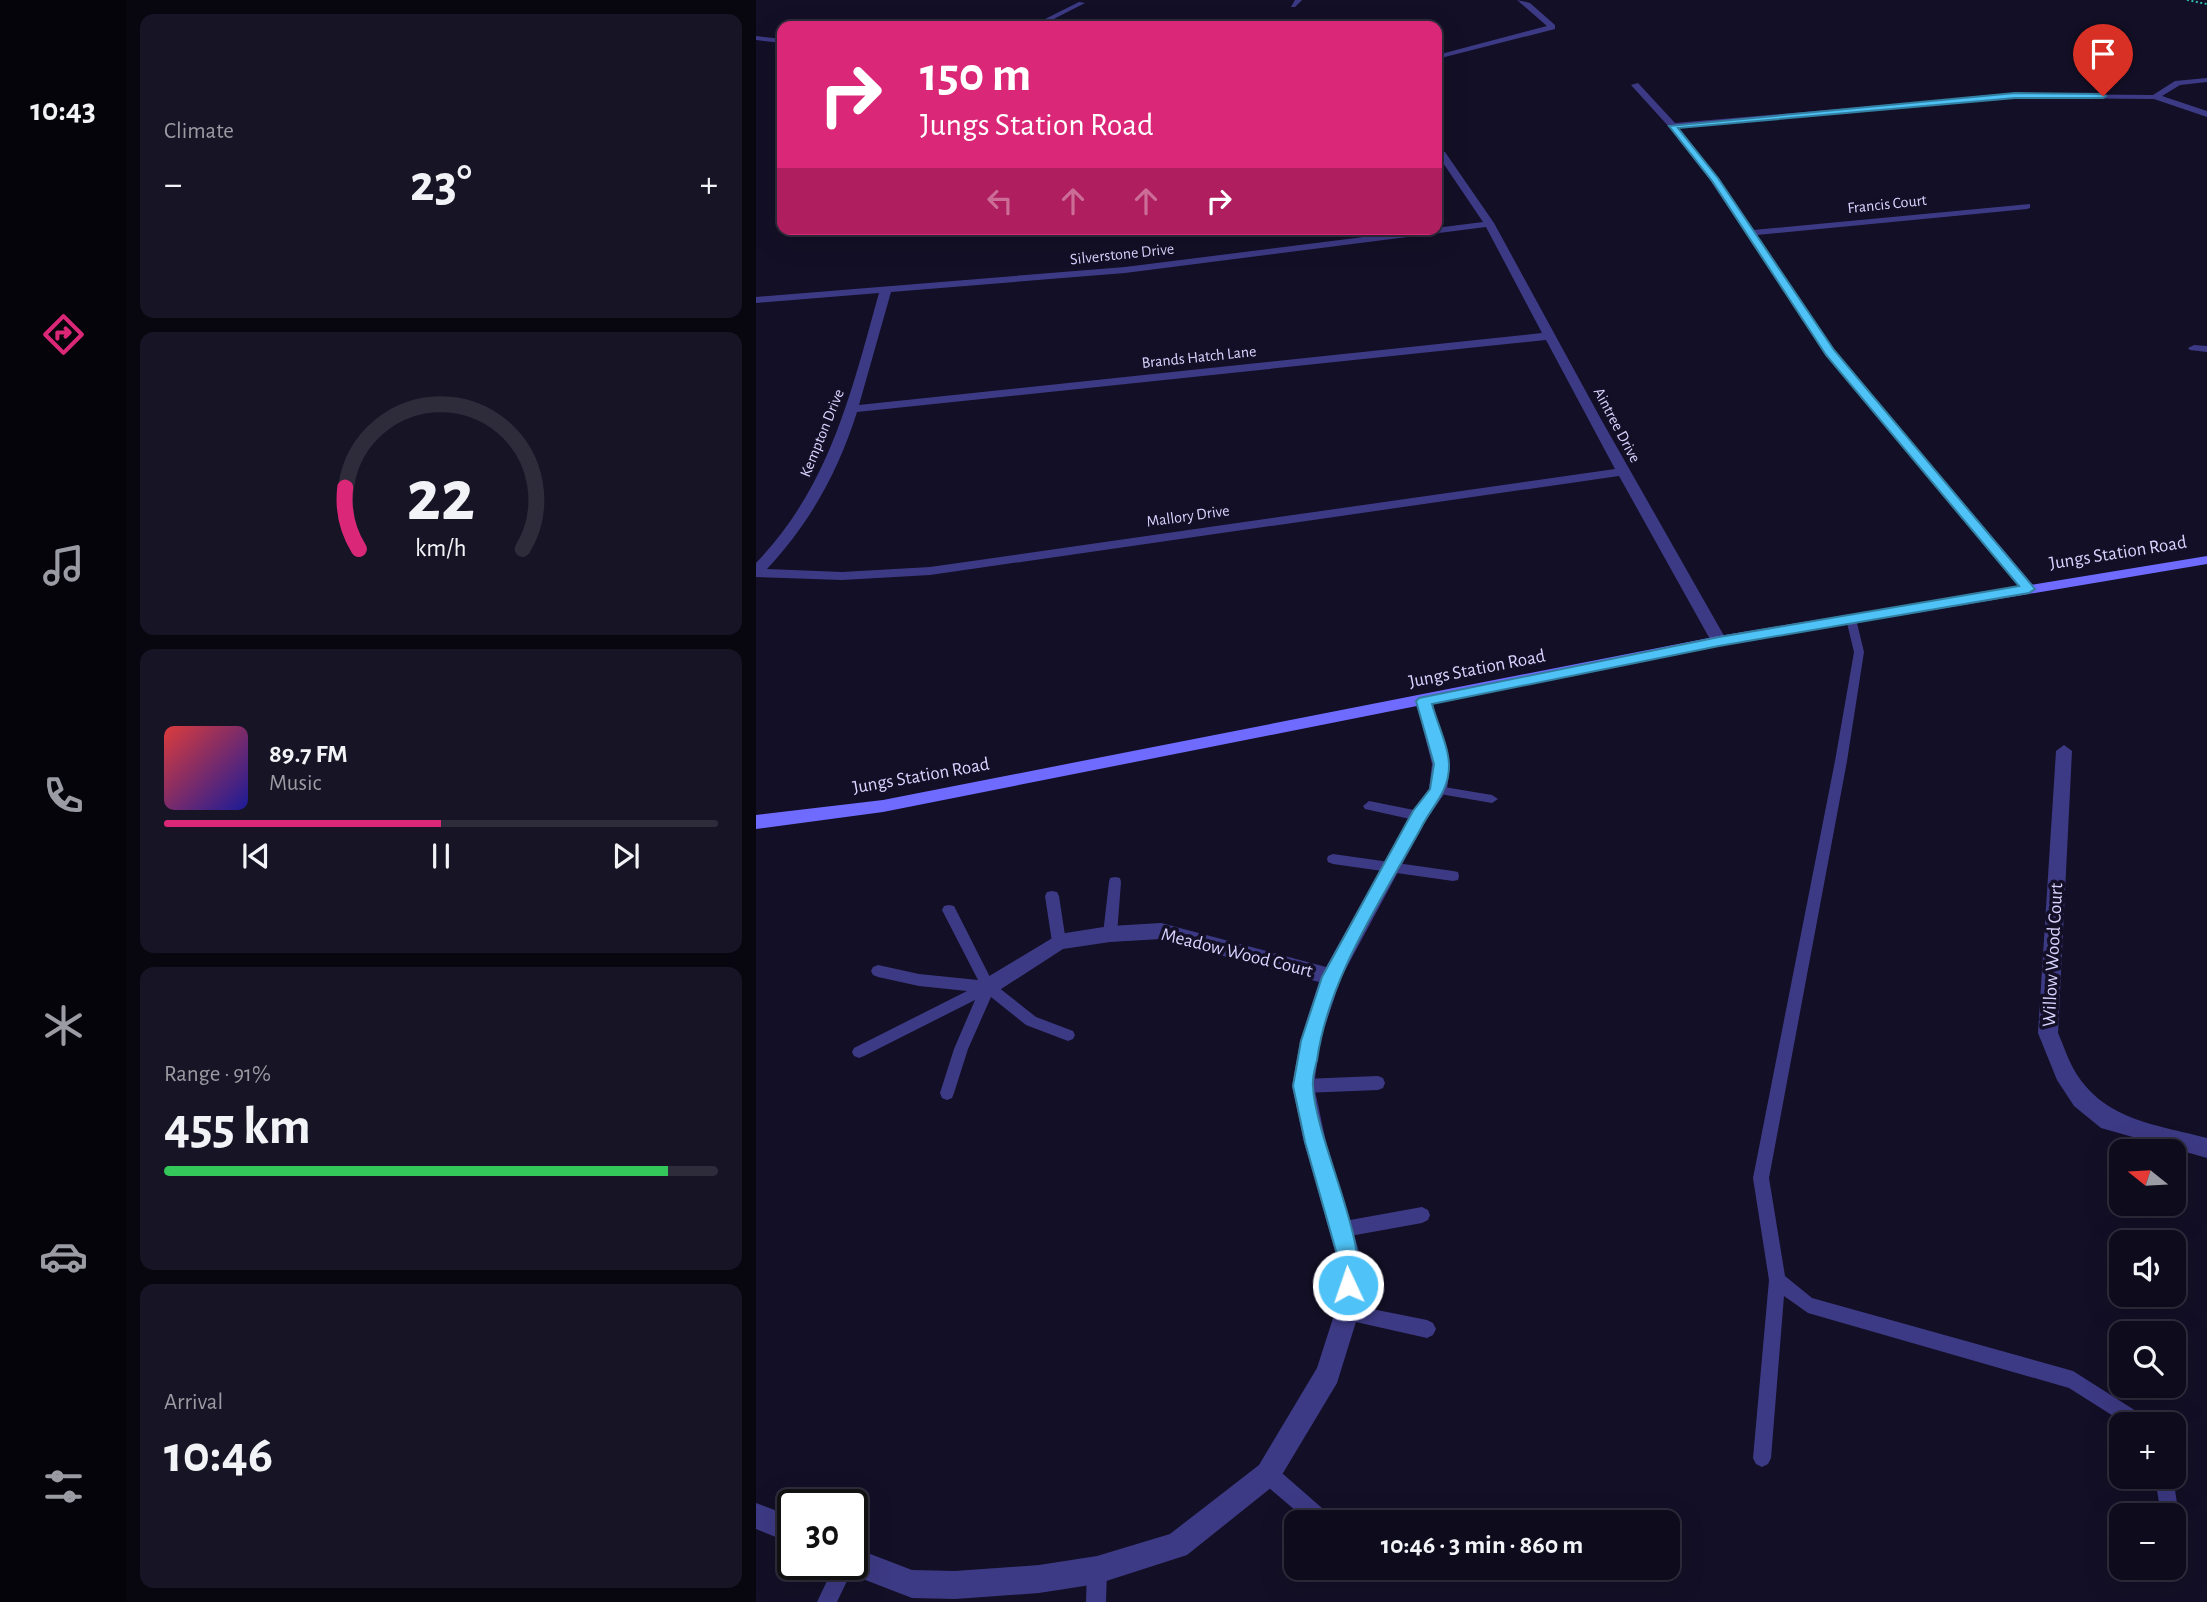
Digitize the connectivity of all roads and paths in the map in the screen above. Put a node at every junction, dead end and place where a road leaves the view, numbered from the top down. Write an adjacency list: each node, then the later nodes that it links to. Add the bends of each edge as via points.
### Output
1 (1520, 0): 8 (street, via 1552,27)
2 (2187, 0): 4 (path)
3 (1081, 3): 5 (street)
4 (2207, 4)
5 (1045, 21)
6 (756, 38): 7 (street)
7 (777, 40)
8 (1442, 56)
9 (2207, 80): 11 (street, via 2178,83)
10 (1635, 86): 13 (street)
11 (2155, 97): 12 (street); 13 (street, via 2015,96)
12 (2207, 114)
13 (1673, 126): 18 (street)
14 (1442, 155): 16 (street, Aintree Drive)
15 (2027, 206): 18 (street, Francis Court)
16 (1489, 224): 17 (street, Silverstone Drive); 22 (street, Aintree Drive)
17 (1442, 230)
18 (1750, 233): 29 (street, via 1830,352)
19 (1404, 235): 20 (street, Silverstone Drive, via 1125,271)
20 (886, 289): 21 (street, Silverstone Drive); 25 (street, Kempton Drive)
21 (756, 300)
22 (1550, 336): 25 (street, Brands Hatch Lane); 26 (street, Aintree Drive)
23 (2194, 348): 24 (street)
24 (2207, 349)
25 (852, 409): 28 (street, Kempton Drive, via 821,485 792,532)
26 (1623, 472): 28 (street, Mallory Drive, via 930,571 842,576); 31 (street, Aintree Drive)
27 (2207, 560): 29 (main road, Jungs Station Road)
28 (756, 572)
29 (2029, 589): 30 (main road, Jungs Station Road)
30 (1851, 619): 31 (main road, Jungs Station Road); 58 (lane, via 1859,652 1857,666 1761,1178)
31 (1719, 641): 32 (main road, Jungs Station Road)
32 (1424, 701): 34 (street, via 1441,764); 38 (main road, Jungs Station Road, via 883,806)
33 (2064, 751): 55 (street, Willow Wood Court, via 2048,1033 2070,1082 2082,1099 2109,1121)
34 (1438, 790): 35 (lane); 37 (street)
35 (1492, 799)
36 (1369, 806): 37 (lane)
37 (1419, 816): 40 (street)
38 (756, 822)
39 (1333, 859): 40 (lane)
40 (1390, 867): 41 (lane); 48 (street)
41 (1453, 876)
42 (1115, 882): 45 (lane)
43 (1052, 896): 46 (lane)
44 (949, 910): 49 (lane)
45 (1110, 934): 46 (street, Meadow Wood Court); 48 (street, Meadow Wood Court, via 1161,931)
46 (1059, 942): 49 (street, Meadow Wood Court)
47 (878, 971): 49 (lane)
48 (1331, 977): 53 (street, via 1310,1041)
49 (988, 987): 50 (lane, via 1031,1021); 51 (lane); 54 (lane)
50 (1068, 1035)
51 (859, 1052)
52 (1378, 1083): 53 (lane)
53 (1303, 1086): 57 (street)
54 (947, 1093)
55 (2207, 1148)
56 (1422, 1215): 57 (lane)
57 (1339, 1230): 59 (street, via 1349,1258)
58 (1777, 1280): 61 (lane, via 1808,1305 2073,1380); 62 (lane)
59 (1347, 1312): 60 (lane); 63 (street, via 1328,1374)
60 (1427, 1329)
61 (2122, 1412)
62 (1762, 1458)
63 (1268, 1474): 64 (lane); 68 (street, via 1177,1545)
64 (1309, 1510)
65 (756, 1516): 66 (street)
66 (777, 1525)
67 (868, 1567): 70 (street)
68 (1097, 1570): 70 (street); 72 (lane)
69 (837, 1580): 71 (lane)
70 (953, 1594)
71 (827, 1602)
72 (1096, 1602)

